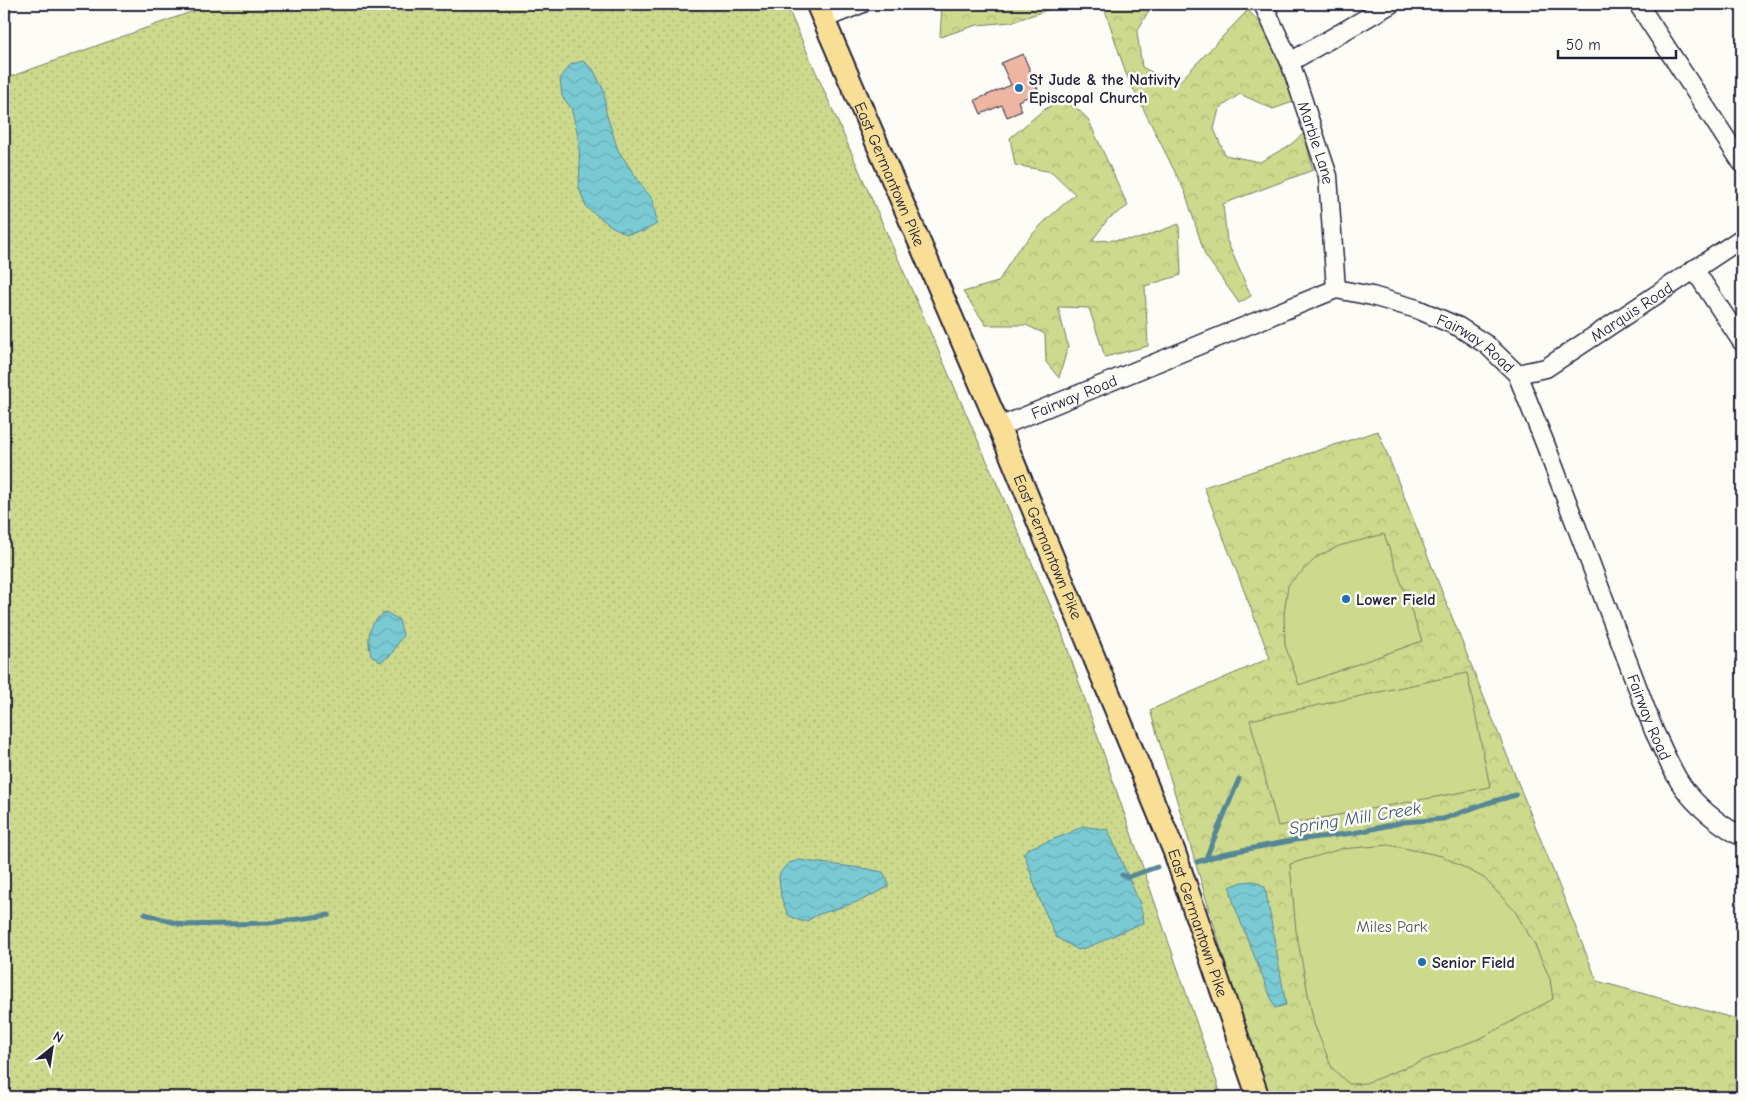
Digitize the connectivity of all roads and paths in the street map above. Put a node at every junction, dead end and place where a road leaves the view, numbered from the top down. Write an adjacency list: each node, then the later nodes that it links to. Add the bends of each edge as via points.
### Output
1 (860, 4): 5 (street)
2 (1263, 4): 6 (street, Marble Lane)
3 (1391, 4): 6 (street)
4 (1638, 4): 7 (street)
5 (820, 11): 13 (main road, East Germantown Pike)
6 (1290, 62): 10 (street, Marble Lane, via 1328,176)
7 (1742, 163)
8 (1742, 238): 9 (street, Marquis Road)
9 (1694, 269): 11 (street); 12 (street, Marquis Road, via 1546,368)
10 (1336, 290): 12 (street, Fairway Road, via 1417,309 1459,327 1487,344); 13 (street, Fairway Road)
11 (1742, 342)
12 (1517, 374): 14 (street, Fairway Road, via 1669,763 1683,787 1704,810)
13 (999, 427): 15 (main road, East Germantown Pike, via 1174,851)
14 (1742, 837)
15 (1258, 1097)

